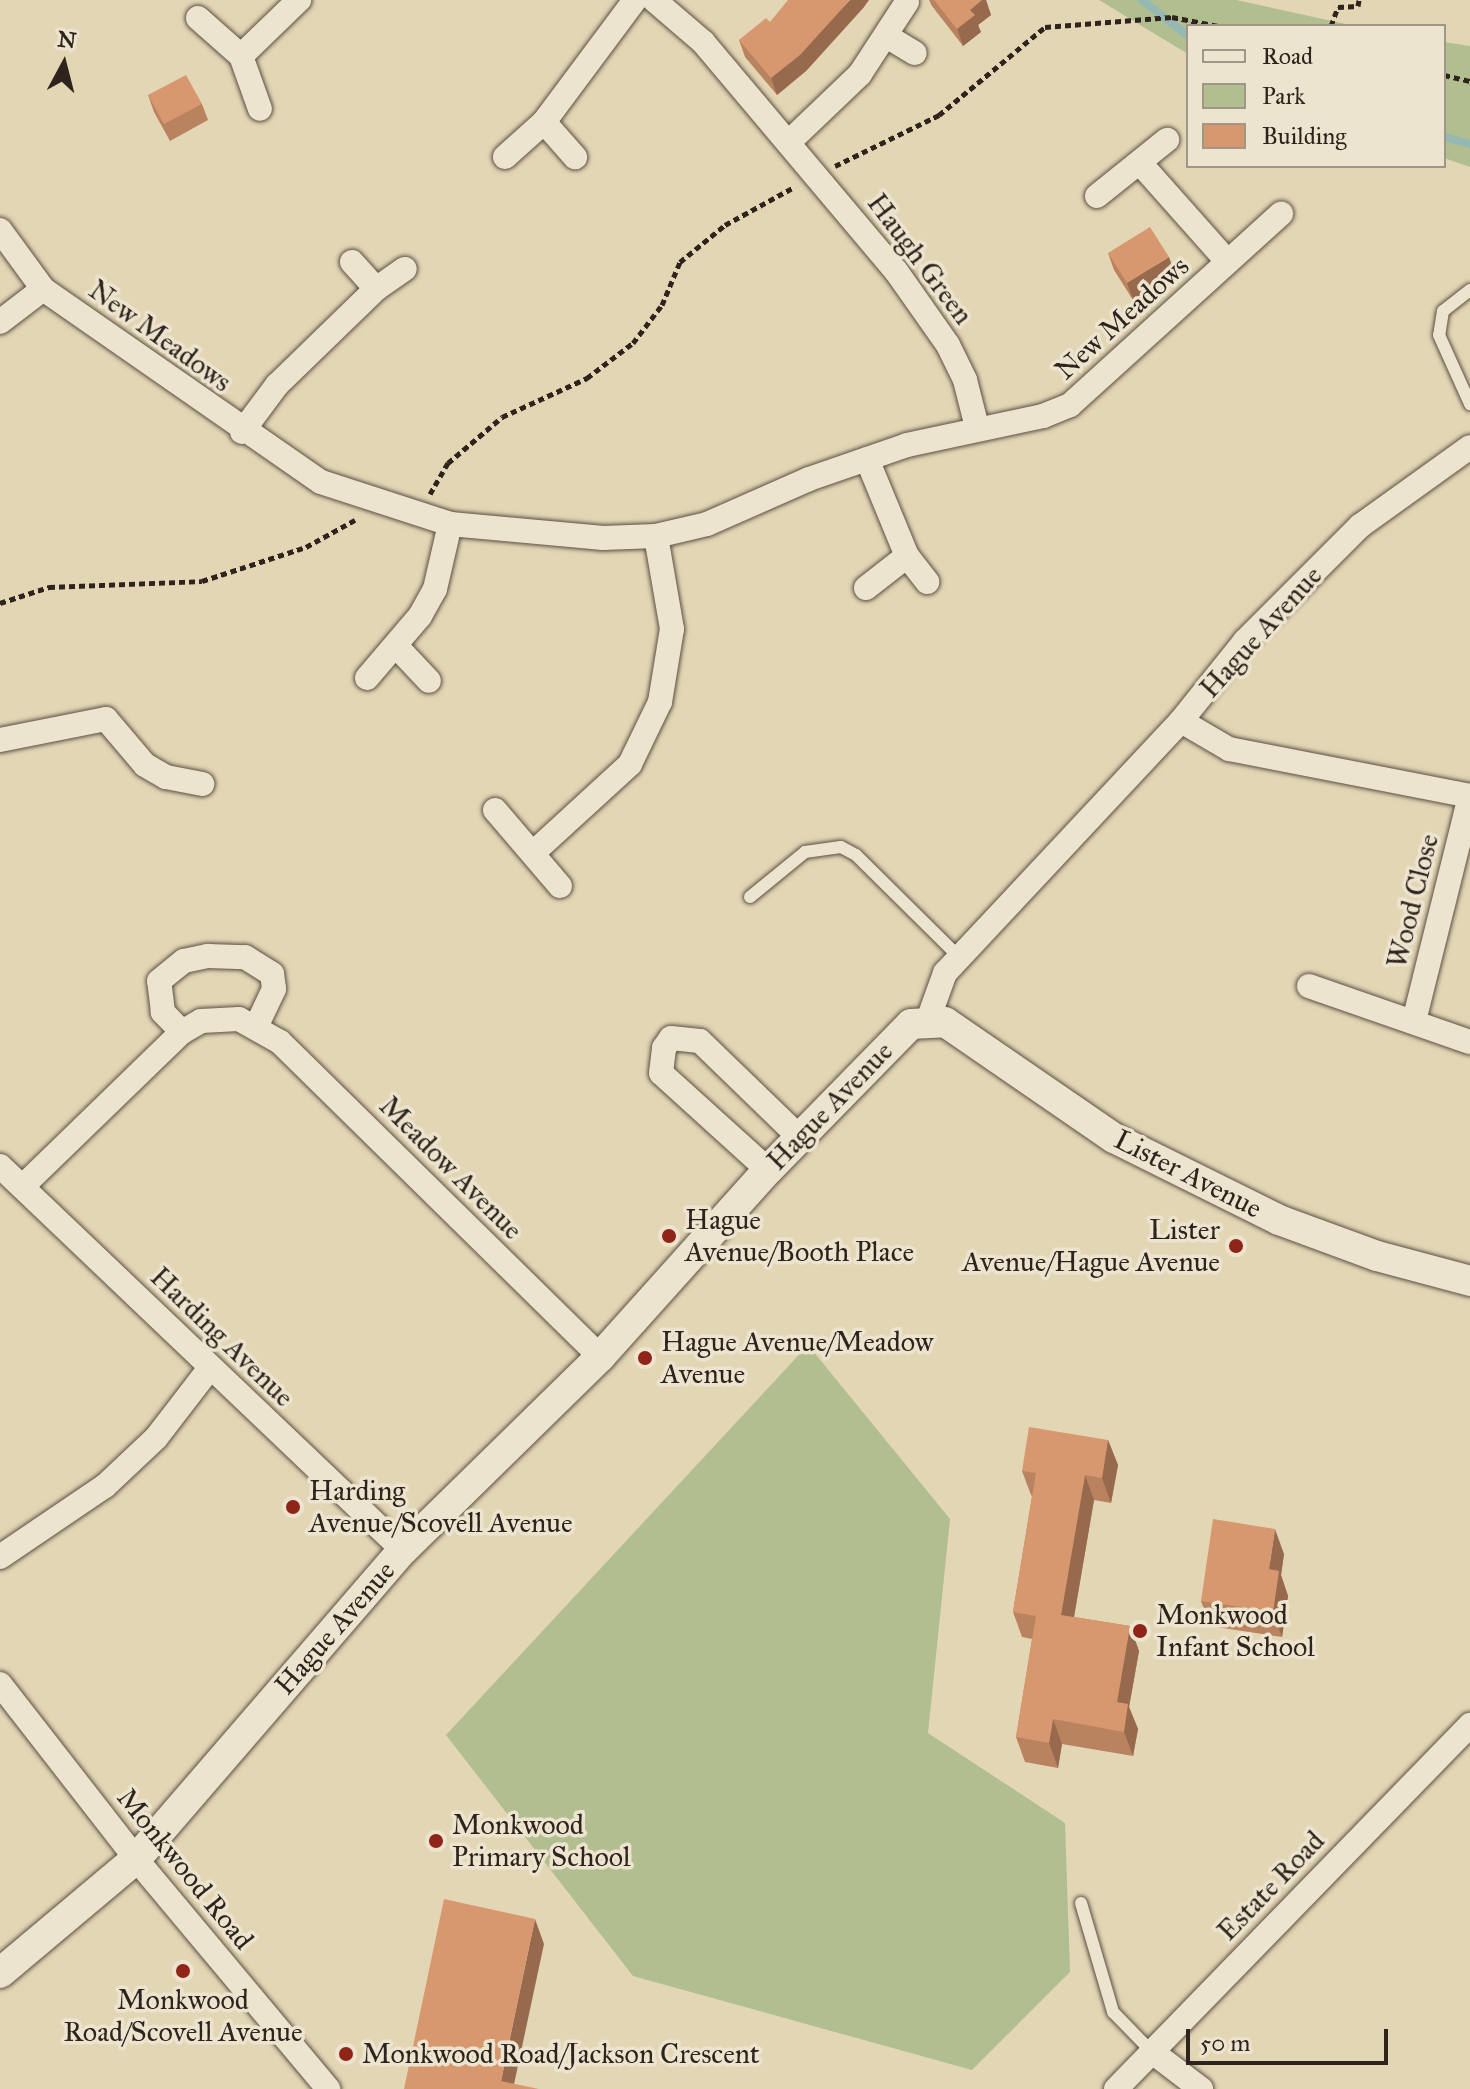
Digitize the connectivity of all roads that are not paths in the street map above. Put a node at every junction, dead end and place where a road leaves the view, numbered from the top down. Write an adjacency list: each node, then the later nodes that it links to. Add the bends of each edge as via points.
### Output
1 (299, 0): 8 (street)
2 (635, 0): 10 (street)
3 (654, 0): 12 (street, Haugh Green, via 703,42)
4 (907, 2): 6 (street)
5 (198, 18): 8 (street)
6 (888, 37): 7 (street); 12 (street, via 837,100)
7 (915, 53)
8 (241, 56): 9 (street)
9 (260, 109)
10 (544, 122): 13 (street); 14 (street)
11 (1167, 140): 15 (street)
12 (790, 141): 27 (street, Haugh Green, via 948,345 965,380)
13 (505, 157)
14 (575, 157)
15 (1140, 163): 16 (street); 20 (street, New Meadows)
16 (1097, 196)
17 (1281, 214): 20 (street, New Meadows)
18 (0, 230): 22 (street, New Meadows)
19 (352, 262): 23 (street)
20 (1228, 262): 27 (street, New Meadows, via 1070,405 1043,416)
21 (405, 269): 23 (street, New Meadows)
22 (43, 289): 25 (street, New Meadows); 28 (street, New Meadows)
23 (376, 289): 28 (street, New Meadows, via 277,385)
24 (1470, 290): 26 (lane, via 1443,311 1439,335)
25 (0, 322)
26 (1470, 404)
27 (977, 427): 30 (street, New Meadows)
28 (242, 432): 31 (street, New Meadows, via 321,482)
29 (1470, 447): 39 (street, Hague Avenue, via 1360,526 1245,641)
30 (867, 459): 32 (street, New Meadows, via 707,524); 33 (street)
31 (450, 524): 32 (street, New Meadows, via 536,535); 36 (street, via 435,589)
32 (656, 536): 44 (street, via 672,629 660,702 630,764)
33 (907, 556): 34 (street); 35 (street)
34 (927, 582)
35 (866, 588)
36 (398, 648): 37 (street); 38 (street)
37 (367, 678)
38 (429, 681)
39 (1181, 721): 42 (street, via 1229,749); 47 (street, Hague Avenue)
40 (0, 740): 41 (street, via 106,719 145,765 166,777)
41 (202, 784)
42 (1470, 796): 50 (street, Wood Close)
43 (495, 810): 44 (street)
44 (533, 853): 45 (street)
45 (560, 886)
46 (750, 897): 47 (lane, via 805,852 841,847 856,855)
47 (959, 957): 49 (street, Hague Avenue, via 936,990)
48 (1309, 986): 50 (street)
49 (928, 1020): 54 (street, Hague Avenue, via 911,1024 895,1038); 58 (street, Lister Avenue, via 945,1022 1114,1138 1279,1220 1377,1256)
50 (1414, 1021): 53 (street)
51 (256, 1027): 52 (street, Meadow Avenue, via 220,1017); 52 (street, via 274,989 272,974 245,957 208,956 184,961 159,981 163,1012); 59 (street, Meadow Avenue, via 280,1042)
52 (182, 1032): 57 (street, Meadow Avenue)
53 (1470, 1042)
54 (800, 1138): 56 (street, Hague Avenue); 56 (street, via 700,1041 671,1038 661,1073)
55 (0, 1166): 57 (street, Harding Avenue)
56 (768, 1170): 59 (street, Hague Avenue)
57 (23, 1186): 60 (street, Harding Avenue)
58 (1470, 1281)
59 (600, 1357): 61 (street, Hague Avenue)
60 (210, 1368): 61 (street, Harding Avenue); 62 (street, via 156,1438 105,1486)
61 (403, 1550): 65 (street, Hague Avenue)
62 (0, 1557)
63 (0, 1684): 65 (street, Monkwood Road)
64 (1470, 1725): 68 (street, Estate Road)
65 (136, 1859): 67 (street, Hague Avenue); 69 (street, Monkwood Road)
66 (1081, 1903): 68 (lane, via 1113,2012)
67 (0, 1973)
68 (1151, 2051): 70 (street, Estate Road); 71 (street)
69 (328, 2089)
70 (1116, 2089)
71 (1201, 2089)

